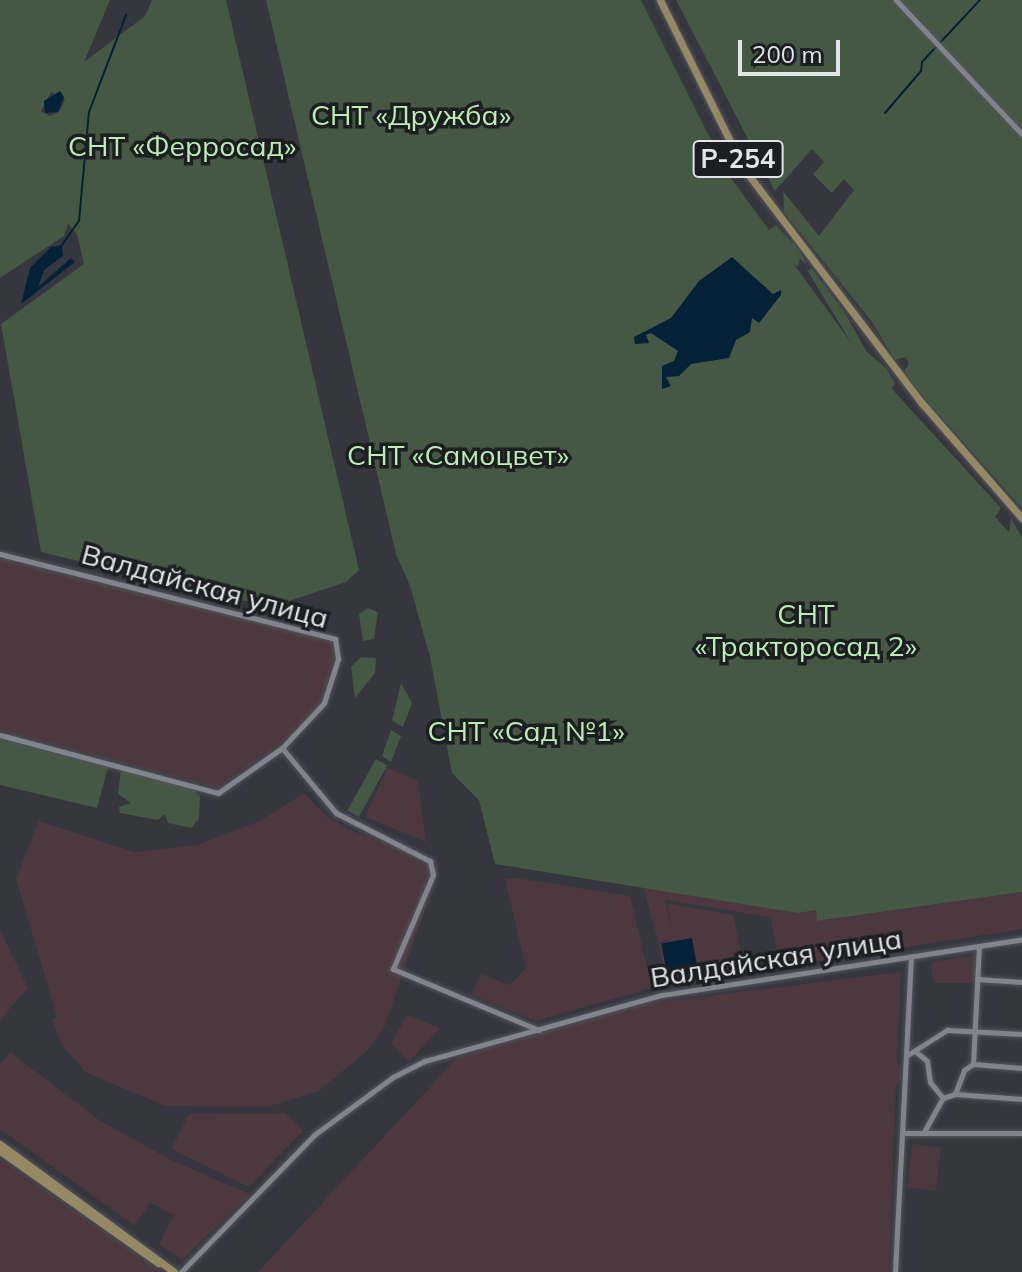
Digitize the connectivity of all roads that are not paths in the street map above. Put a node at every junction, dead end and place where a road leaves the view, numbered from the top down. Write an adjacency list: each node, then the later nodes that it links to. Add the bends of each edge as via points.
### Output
1 (660, 0): 4 (main road, Р-254, via 733,151)
2 (896, 0): 3 (street)
3 (1022, 134)
4 (843, 302): 5 (main road, Р-254, via 927,410); 6 (main road, Р-254, via 917,404)
5 (1022, 518)
6 (1022, 525)
7 (0, 554): 9 (street, Валдайская улица, via 335,639 339,650 324,703)
8 (0, 735): 9 (street, via 218,793)
9 (282, 748): 15 (street, via 336,813 430,861 433,875 393,969)
10 (1022, 939): 11 (street, Валдайская улица)
11 (979, 946): 12 (street, Валдайская улица); 13 (street)
12 (911, 957): 15 (street, Валдайская улица, via 662,995); 19 (street)
13 (977, 979): 14 (street); 16 (street)
14 (1022, 982)
15 (539, 1030): 31 (street, Валдайская улица, via 425,1061 393,1077 314,1135)
16 (975, 1031): 17 (street); 18 (street, via 947,1030); 20 (street)
17 (1022, 1034)
18 (916, 1052): 19 (street); 23 (street, via 927,1061 930,1082)
19 (906, 1056): 26 (street)
20 (973, 1064): 21 (street); 22 (street, via 964,1070)
21 (1022, 1068)
22 (955, 1094): 23 (street); 24 (street)
23 (943, 1098): 25 (street)
24 (1022, 1099)
25 (925, 1130): 26 (street); 27 (street)
26 (902, 1133): 32 (street)
27 (1022, 1133)
28 (0, 1144): 30 (main road)
29 (0, 1151): 30 (main road)
30 (172, 1272)
31 (181, 1272)
32 (895, 1272)

